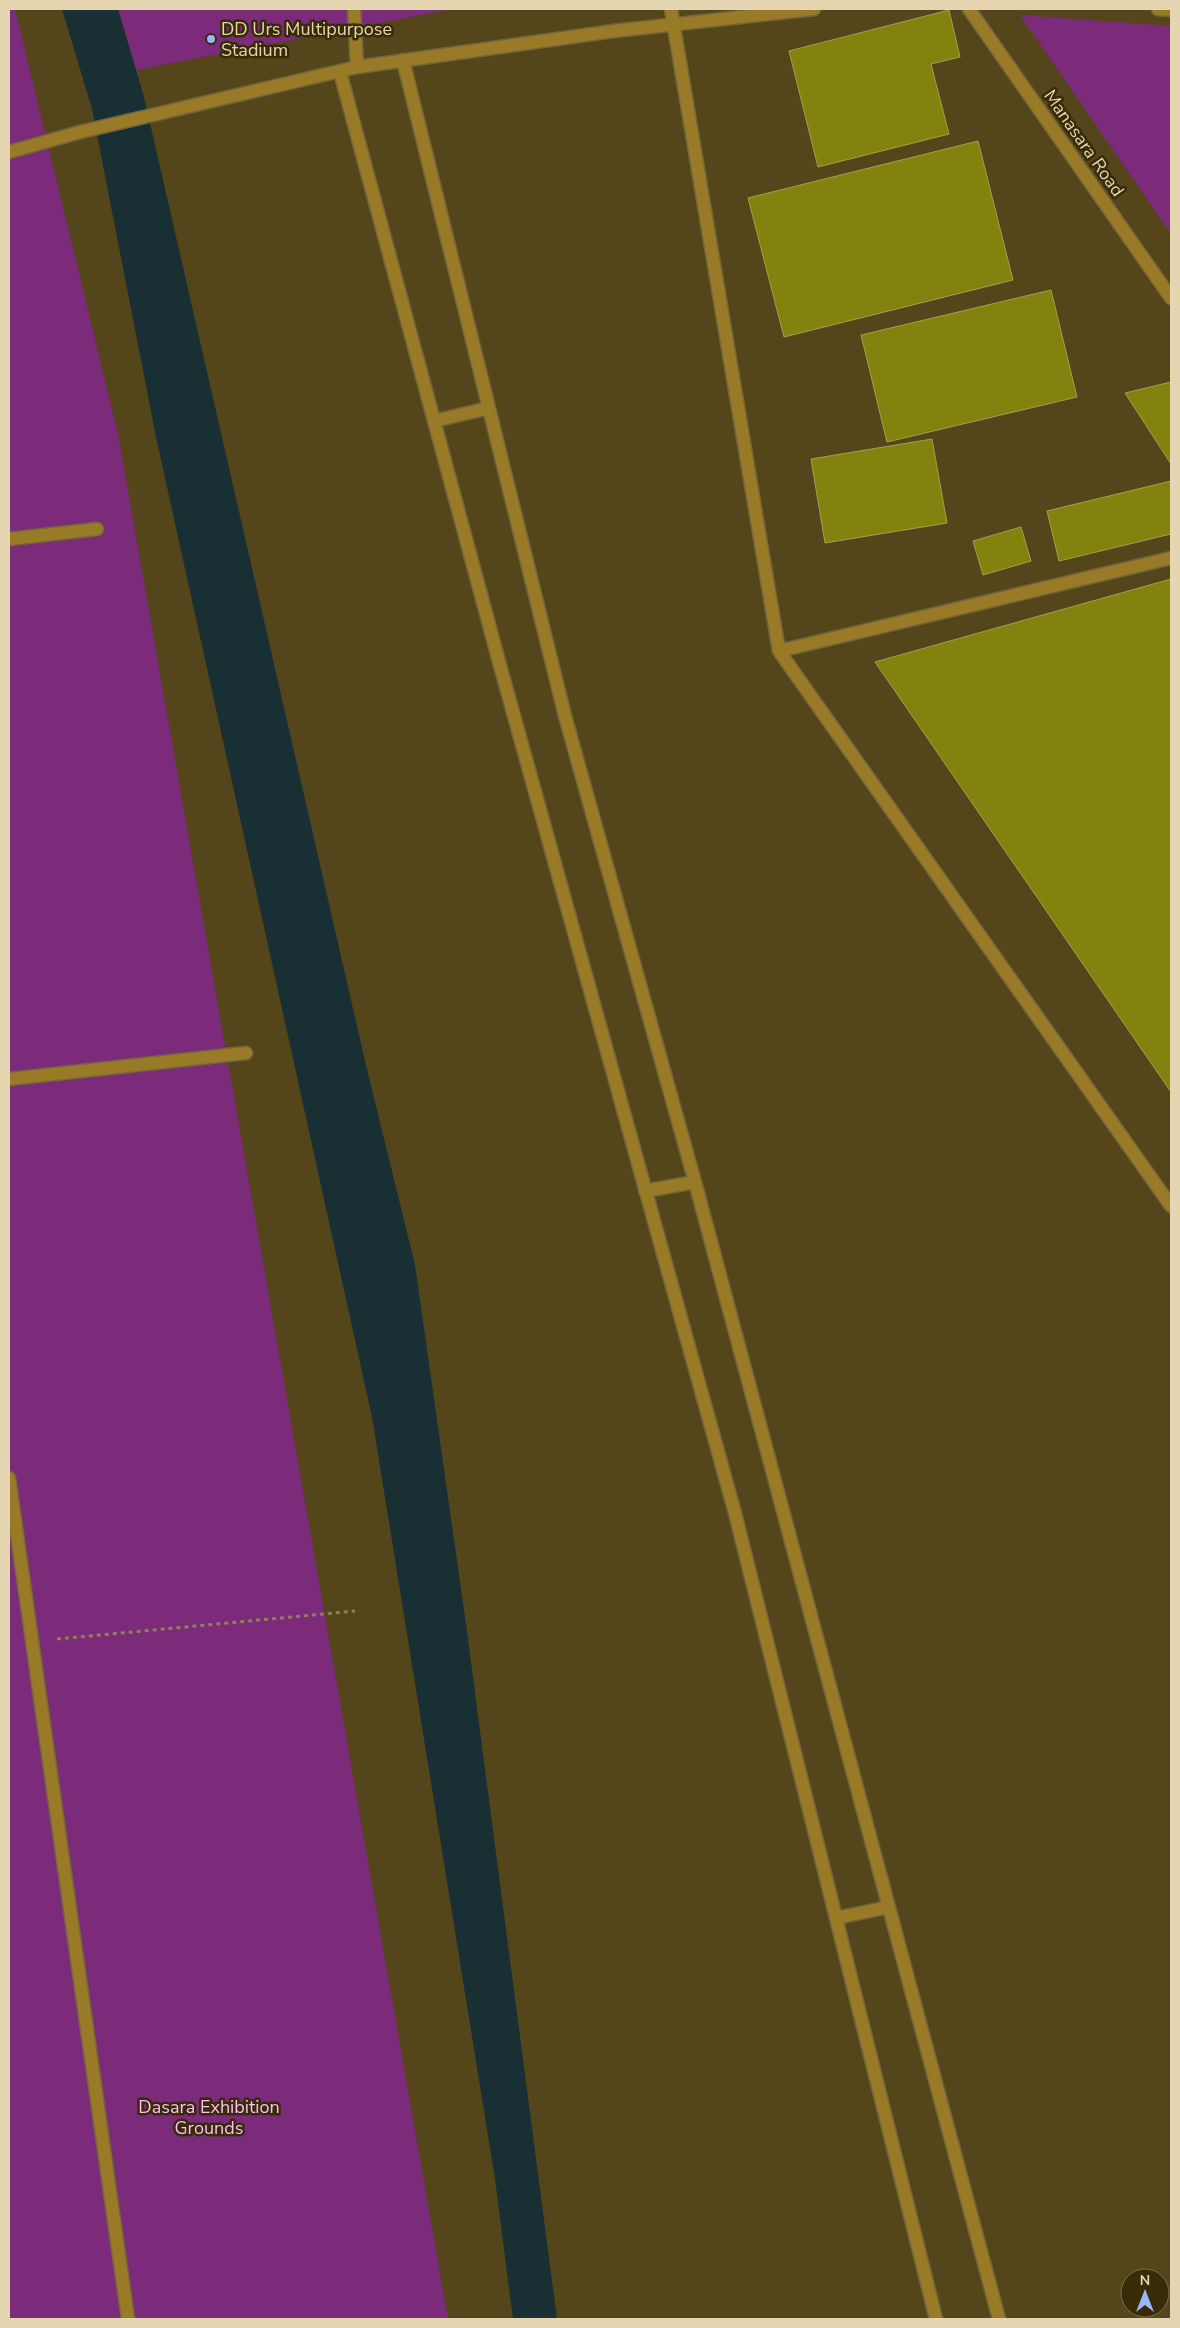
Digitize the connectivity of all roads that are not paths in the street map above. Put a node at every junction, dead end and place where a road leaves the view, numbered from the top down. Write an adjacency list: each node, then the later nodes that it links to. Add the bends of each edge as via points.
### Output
1 (354, 9): 9 (street)
2 (671, 9): 7 (street)
3 (814, 9): 7 (street)
4 (968, 9): 12 (street, Manasara Road)
5 (1158, 9): 6 (street)
6 (1171, 10)
7 (673, 23): 8 (street); 18 (street)
8 (403, 60): 9 (street); 13 (street)
9 (357, 67): 10 (street)
10 (340, 72): 11 (street, via 154,114); 14 (street)
11 (9, 152)
12 (1171, 298)
13 (489, 408): 14 (street); 21 (street, via 565,716)
14 (434, 421): 22 (street)
15 (97, 529): 16 (street)
16 (9, 539)
17 (1171, 558): 18 (street)
18 (779, 652): 23 (street)
19 (246, 1054): 20 (street)
20 (9, 1080)
21 (695, 1182): 22 (street); 25 (street)
22 (645, 1191): 26 (street, via 735,1513)
23 (1171, 1206)
24 (9, 1478): 27 (street)
25 (889, 1906): 26 (street); 29 (street)
26 (836, 1918): 28 (street)
27 (128, 2319)
28 (936, 2319)
29 (999, 2319)

